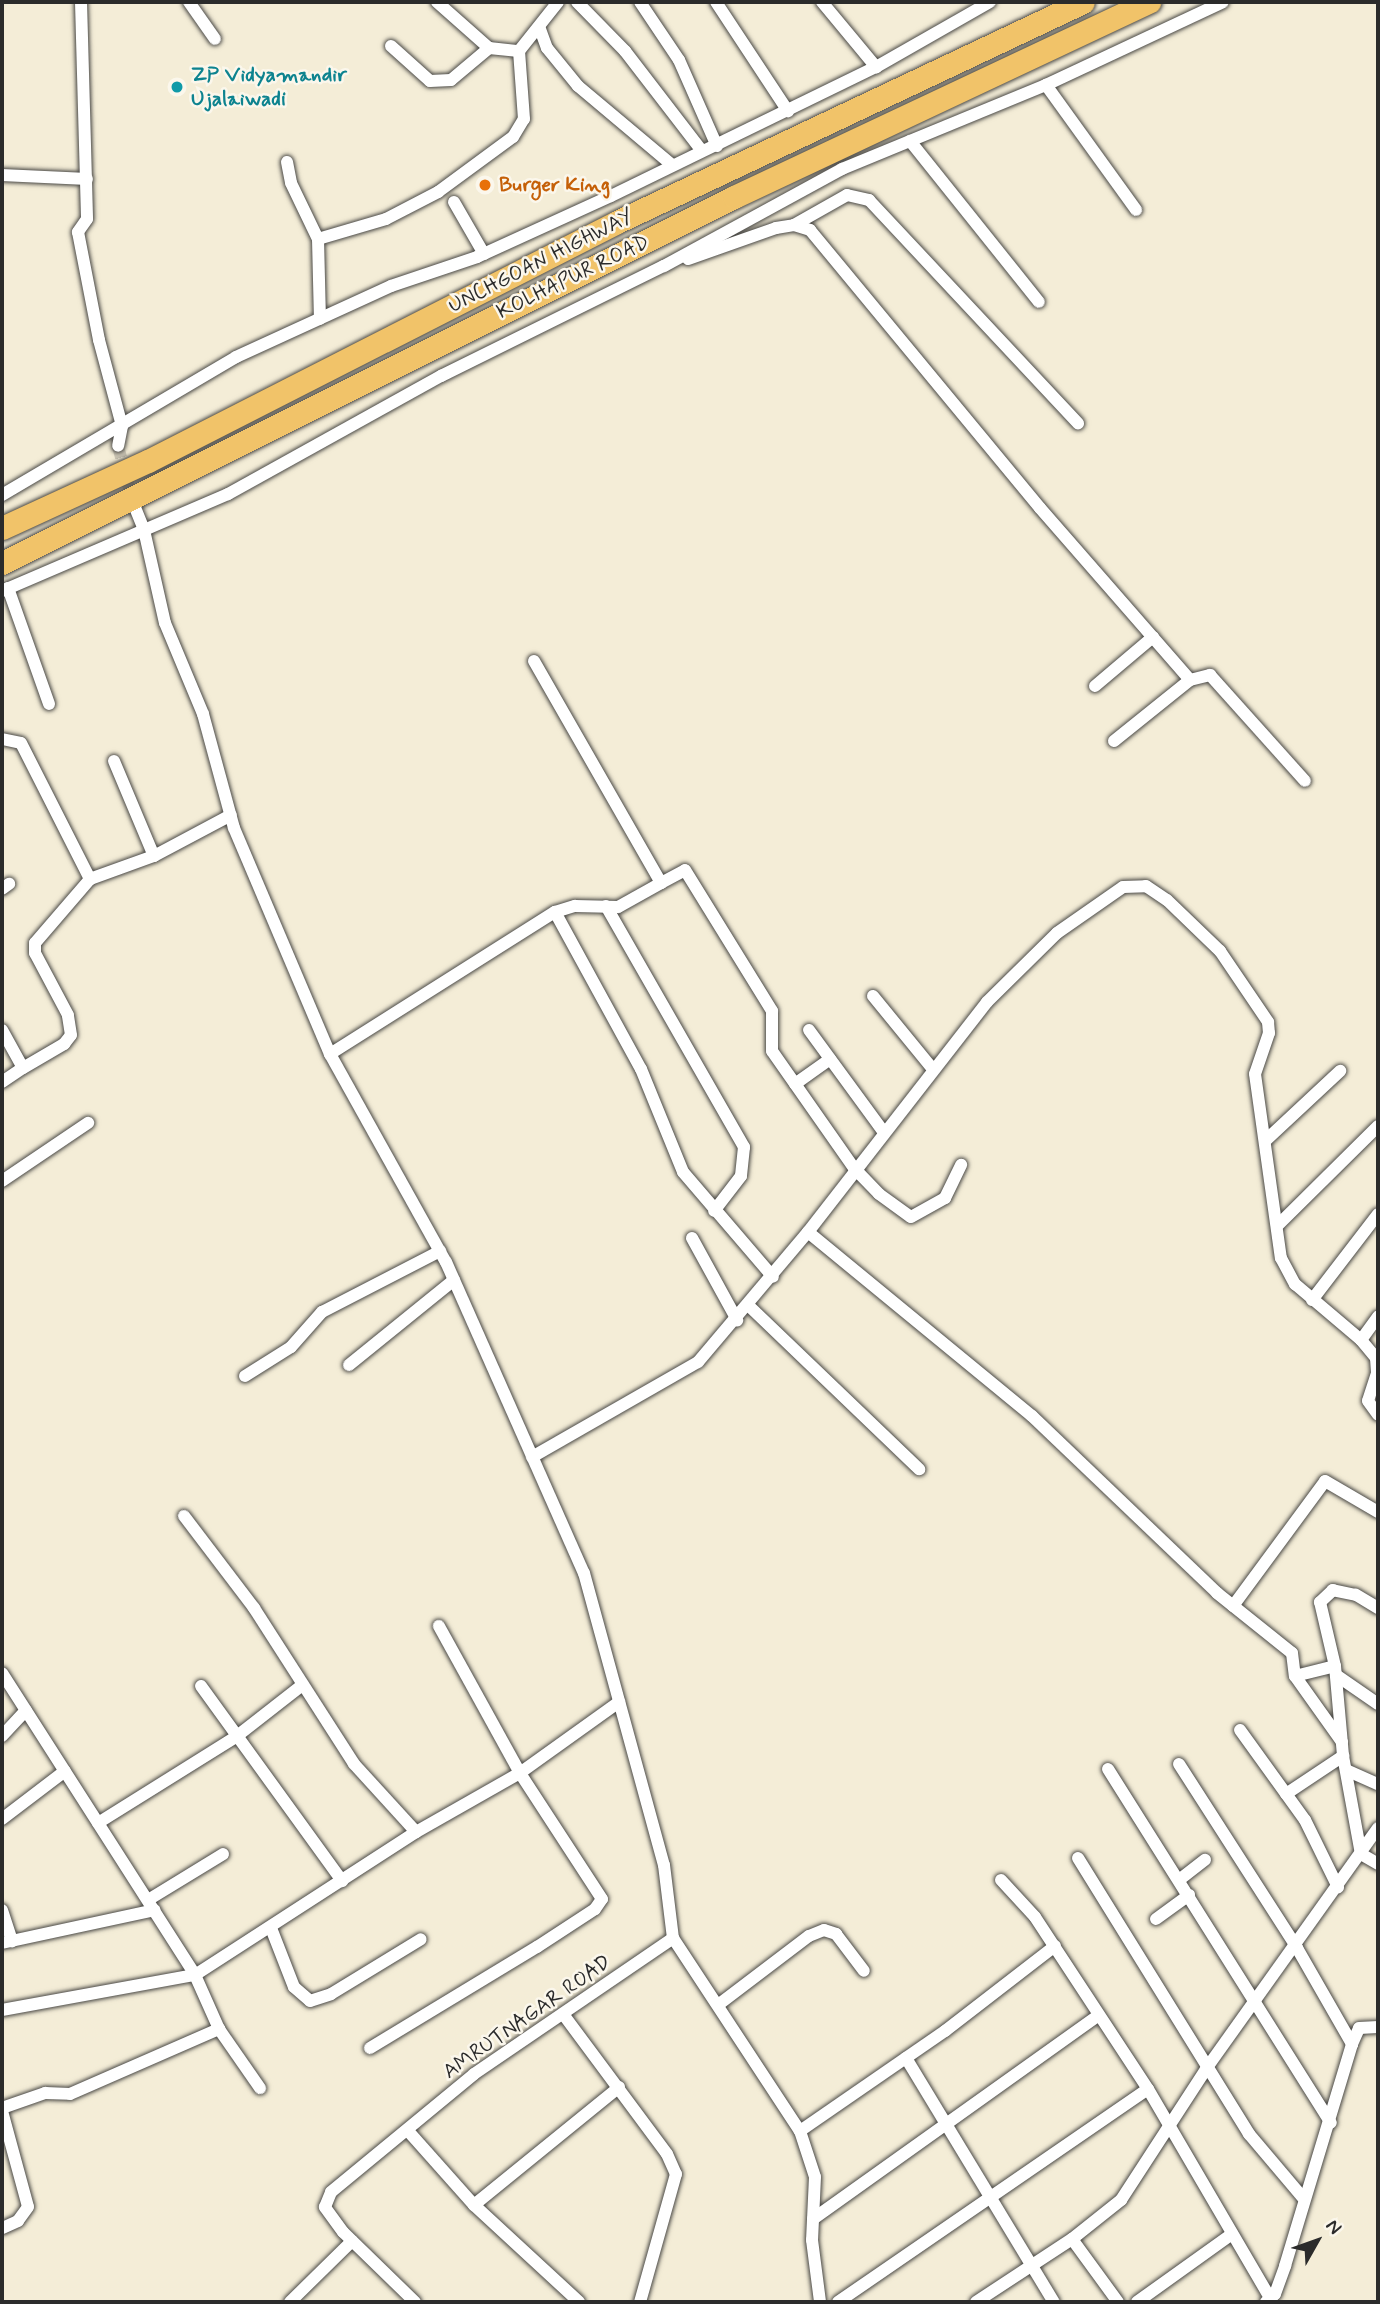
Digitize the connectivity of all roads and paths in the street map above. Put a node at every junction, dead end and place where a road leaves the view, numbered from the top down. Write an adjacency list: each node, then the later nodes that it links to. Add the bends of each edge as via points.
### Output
1 (81, 2): 27 (street)
2 (189, 2): 14 (street)
3 (437, 2): 16 (street)
4 (558, 2): 13 (street)
5 (577, 2): 23 (street, via 625,51)
6 (640, 2): 22 (street, via 680,60)
7 (822, 2): 18 (street)
8 (990, 2): 18 (street)
9 (1083, 2): 41 (highway, UNCHGOAN HIGHWAY, via 666,198 148,461)
10 (1149, 2): 43 (highway, KOLHAPUR ROAD, via 734,197)
11 (1223, 2): 19 (street)
12 (719, 3): 20 (street)
13 (540, 29): 17 (street); 25 (street, via 547,48 578,86)
14 (215, 39)
15 (391, 47): 16 (street, via 430,81 451,80)
16 (489, 48): 17 (street)
17 (519, 51): 31 (street, via 524,119 513,136 439,191 386,219)
18 (876, 67): 20 (street)
19 (1045, 85): 21 (street); 29 (street)
20 (788, 111): 22 (street)
21 (910, 141): 33 (street, via 842,169); 34 (street)
22 (717, 146): 23 (street)
23 (702, 151): 25 (street)
24 (287, 162): 31 (street, via 291,183)
25 (672, 165): 32 (street)
26 (2, 175): 27 (street)
27 (87, 178): 37 (street, via 87,219 78,232)
28 (454, 202): 32 (street)
29 (1136, 210)
30 (794, 225): 33 (street); 36 (street, via 847,195 869,200); 45 (street, via 810,230)
31 (318, 239): 35 (street)
32 (484, 254): 35 (street, via 391,286)
33 (664, 266): 42 (street, via 441,376 228,494)
34 (1040, 302)
35 (320, 319): 37 (street, via 236,357)
36 (1078, 423)
37 (122, 426): 38 (street); 39 (street)
38 (118, 446)
39 (2, 495)
40 (134, 505): 42 (street)
41 (2, 528)
42 (144, 530): 44 (street); 54 (street, via 165,623 203,714)
43 (2, 562)
44 (5, 589): 49 (street)
45 (1153, 637): 47 (street); 48 (street)
46 (534, 661): 57 (street)
47 (1191, 680): 51 (street); 53 (street, via 1202,675 1219,680)
48 (1094, 686)
49 (49, 704)
50 (2, 739): 56 (street, via 21,743)
51 (1114, 741)
52 (114, 761): 55 (street)
53 (1305, 781)
54 (231, 815): 55 (street); 63 (street)
55 (154, 856): 56 (street)
56 (90, 879): 65 (street, via 35,943 35,953 68,1015 71,1035)
57 (661, 883): 58 (street, via 618,907); 69 (street, via 685,870 772,1011 772,1051)
58 (606, 906): 59 (street, via 575,906); 77 (street, via 744,1147 744,1164)
59 (555, 912): 63 (street); 77 (street, via 649,1091 683,1172)
60 (873, 996): 66 (street)
61 (2, 1030): 65 (street)
62 (809, 1030): 64 (street)
63 (330, 1054): 82 (street)
64 (830, 1059): 69 (street); 72 (street)
65 (23, 1068): 68 (street)
66 (932, 1068): 72 (street); 73 (street, via 987,1002 1057,933 1123,887 1146,886 1220,951 1268,1021 1269,1033 1255,1074)
67 (1340, 1071): 73 (street)
68 (2, 1082)
69 (795, 1084): 75 (street)
70 (88, 1123): 76 (street)
71 (1378, 1126): 79 (street)
72 (883, 1131): 75 (street)
73 (1265, 1141): 79 (street)
74 (961, 1165): 75 (street, via 945,1198 911,1217 879,1194)
75 (855, 1168): 80 (street)
76 (2, 1181)
77 (714, 1211): 83 (street)
78 (1378, 1214): 85 (street)
79 (1278, 1226): 85 (street, via 1286,1273)
80 (808, 1232): 83 (street); 97 (street, via 1032,1416)
81 (692, 1238): 88 (street)
82 (440, 1251): 84 (street); 91 (street, via 322,1312 291,1347)
83 (773, 1277): 86 (street)
84 (454, 1280): 90 (street); 93 (street)
85 (1312, 1300): 89 (street)
86 (749, 1306): 88 (street); 94 (street)
87 (1378, 1317): 89 (street)
88 (737, 1320): 93 (street, via 698,1362)
89 (1362, 1339): 92 (street, via 1376,1358 1377,1373 1368,1401)
90 (349, 1365)
91 (245, 1377)
92 (1378, 1415)
93 (533, 1457): 105 (street, via 584,1573)
94 (919, 1469)
95 (1378, 1512): 97 (street, via 1325,1481)
96 (184, 1516): 104 (street, via 254,1608)
97 (1233, 1606): 102 (street, via 1292,1653)
98 (1378, 1608): 100 (street, via 1356,1595 1333,1590 1321,1598)
99 (439, 1626): 116 (street)
100 (1335, 1671): 102 (street); 106 (street); 111 (street)
101 (2, 1673): 107 (street)
102 (1295, 1676): 111 (street)
103 (201, 1685): 110 (street)
104 (301, 1686): 110 (street); 122 (street, via 354,1764)
105 (619, 1702): 116 (street); 137 (street, via 664,1865)
106 (1378, 1704)
107 (26, 1710): 109 (street); 115 (street)
108 (1240, 1730): 118 (street)
109 (2, 1736)
110 (237, 1736): 120 (street); 130 (street)
111 (1343, 1749): 114 (street); 118 (street)
112 (1179, 1764): 141 (street)
113 (1108, 1769): 129 (street)
114 (1346, 1770): 117 (street); 124 (street)
115 (65, 1771): 119 (street); 120 (street)
116 (520, 1773): 122 (street); 152 (street, via 596,1887 599,1904)
117 (1378, 1784)
118 (1286, 1794): 131 (street, via 1305,1820)
119 (2, 1819)
120 (98, 1823): 133 (street)
121 (1378, 1828): 124 (street)
122 (416, 1832): 130 (street)
123 (223, 1854): 133 (street)
124 (1361, 1854): 127 (street); 131 (street)
125 (1078, 1858): 154 (street)
126 (1205, 1860): 129 (street)
127 (1378, 1864)
128 (1001, 1880): 140 (street)
129 (1179, 1880): 132 (street)
130 (342, 1881): 136 (street)
131 (1338, 1886): 141 (street)
132 (1189, 1895): 135 (street); 144 (street)
133 (151, 1905): 139 (street); 143 (street)
134 (2, 1910): 139 (street)
135 (1156, 1919)
136 (271, 1928): 138 (street, via 294,1987 310,2001); 143 (street)
137 (673, 1938): 145 (street); 147 (street, AMRUTNAGAR ROAD)
138 (421, 1939)
139 (7, 1942)
140 (1055, 1946): 148 (street); 153 (street)
141 (1297, 1948): 144 (street); 151 (street)
142 (864, 1972): 145 (street, via 836,1934 824,1930 809,1936)
143 (195, 1975): 146 (street); 150 (street)
144 (1257, 2001): 154 (street); 159 (street)
145 (718, 2005): 162 (street)
146 (2, 2010)
147 (562, 2014): 155 (street); 163 (street, AMRUTNAGAR ROAD, via 474,2074)
148 (1099, 2015): 157 (street); 160 (street)
149 (1378, 2027): 151 (street, via 1359,2028)
150 (219, 2029): 156 (street); 158 (street, via 70,2094 44,2094)
151 (1352, 2044): 159 (street)
152 (370, 2048)
153 (906, 2058): 160 (street); 162 (street)
154 (1206, 2068): 161 (street); 165 (street, via 1249,2134)
155 (619, 2087): 166 (street); 177 (street, via 667,2154 677,2181)
156 (260, 2088)
157 (1148, 2089): 161 (street); 164 (street)
158 (2, 2110): 168 (street, via 28,2207 18,2221)
159 (1331, 2123): 165 (street)
160 (946, 2124): 164 (street); 167 (street)
161 (1172, 2128): 169 (street); 170 (street, via 1121,2200)
162 (800, 2131): 167 (street, via 815,2177)
163 (409, 2132): 166 (street); 171 (street, AMRUTNAGAR ROAD, via 326,2198 325,2207)
164 (993, 2197): 172 (street); 179 (street)
165 (1303, 2198): 173 (street, via 1285,2266)
166 (474, 2205): 176 (street)
167 (813, 2219): 178 (street)
168 (2, 2228)
169 (1232, 2234): 173 (street); 183 (street)
170 (1072, 2239): 172 (street); 182 (street)
171 (352, 2241): 174 (street); 175 (street)
172 (1033, 2266): 180 (street); 181 (street)
173 (1268, 2300)
174 (290, 2302)
175 (415, 2302)
176 (579, 2302)
177 (640, 2302)
178 (820, 2302)
179 (838, 2302)
180 (976, 2302)
181 (1054, 2302)
182 (1118, 2302)
183 (1137, 2302)

